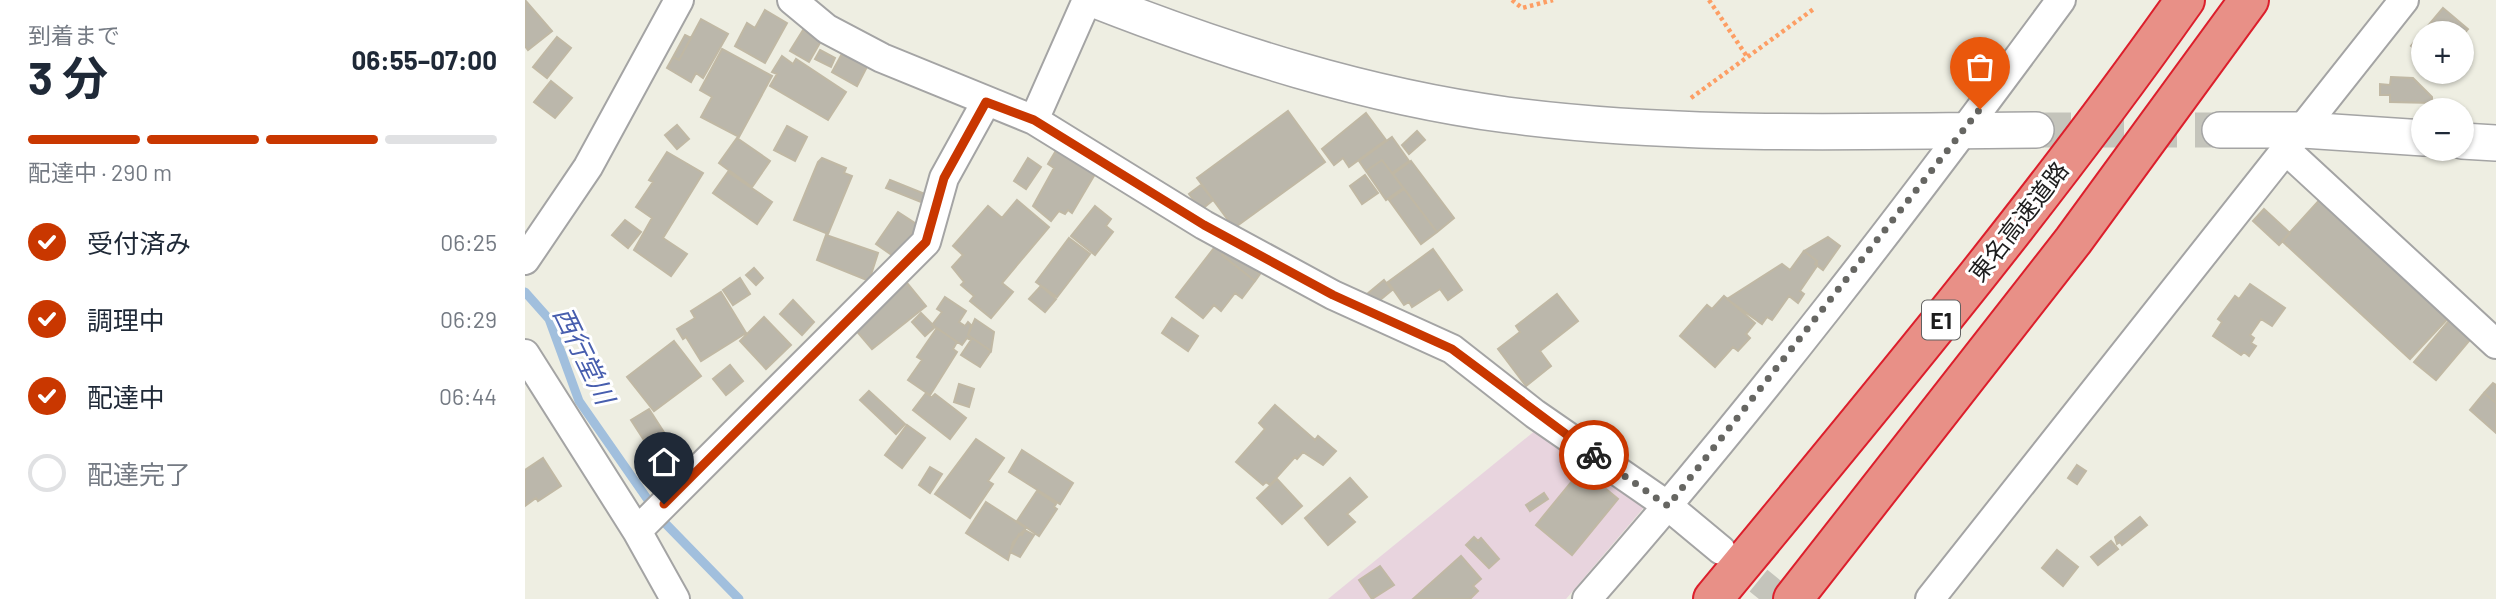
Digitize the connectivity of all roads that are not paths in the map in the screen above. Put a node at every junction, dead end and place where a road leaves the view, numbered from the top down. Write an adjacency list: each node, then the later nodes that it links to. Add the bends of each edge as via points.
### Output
1 (679, 0): 20 (street, via 588,167)
2 (792, 0): 10 (street, via 827,29 882,58)
3 (1087, 0): 11 (street)
4 (1095, 0): 13 (street, via 1200,41 1333,80 1505,114 1691,131)
5 (2061, 0): 13 (street)
6 (2185, 0): 28 (highway, 東名高速道路 / E1, via 2017,224)
7 (2249, 0): 19 (highway, E1)
8 (2274, 0): 19 (highway)
9 (2404, 0): 16 (street)
10 (986, 102): 11 (street); 24 (street, via 944,178 926,242)
11 (1034, 120): 23 (street, via 1204,225 1298,276 1452,349 1535,414)
12 (2220, 130): 16 (street)
13 (1964, 131): 14 (street); 23 (street)
14 (2036, 131)
15 (2411, 138): 16 (street)
16 (2295, 140): 21 (street); 30 (street)
17 (2474, 142): 18 (street)
18 (2496, 143)
19 (2073, 241): 29 (highway, E1)
20 (525, 260)
21 (2496, 344)
22 (525, 354): 24 (street)
23 (1668, 506): 25 (street); 27 (street)
24 (650, 518): 26 (street)
25 (1721, 550)
26 (675, 599)
27 (1587, 599)
28 (1713, 599)
29 (1793, 599)
30 (1930, 599)

